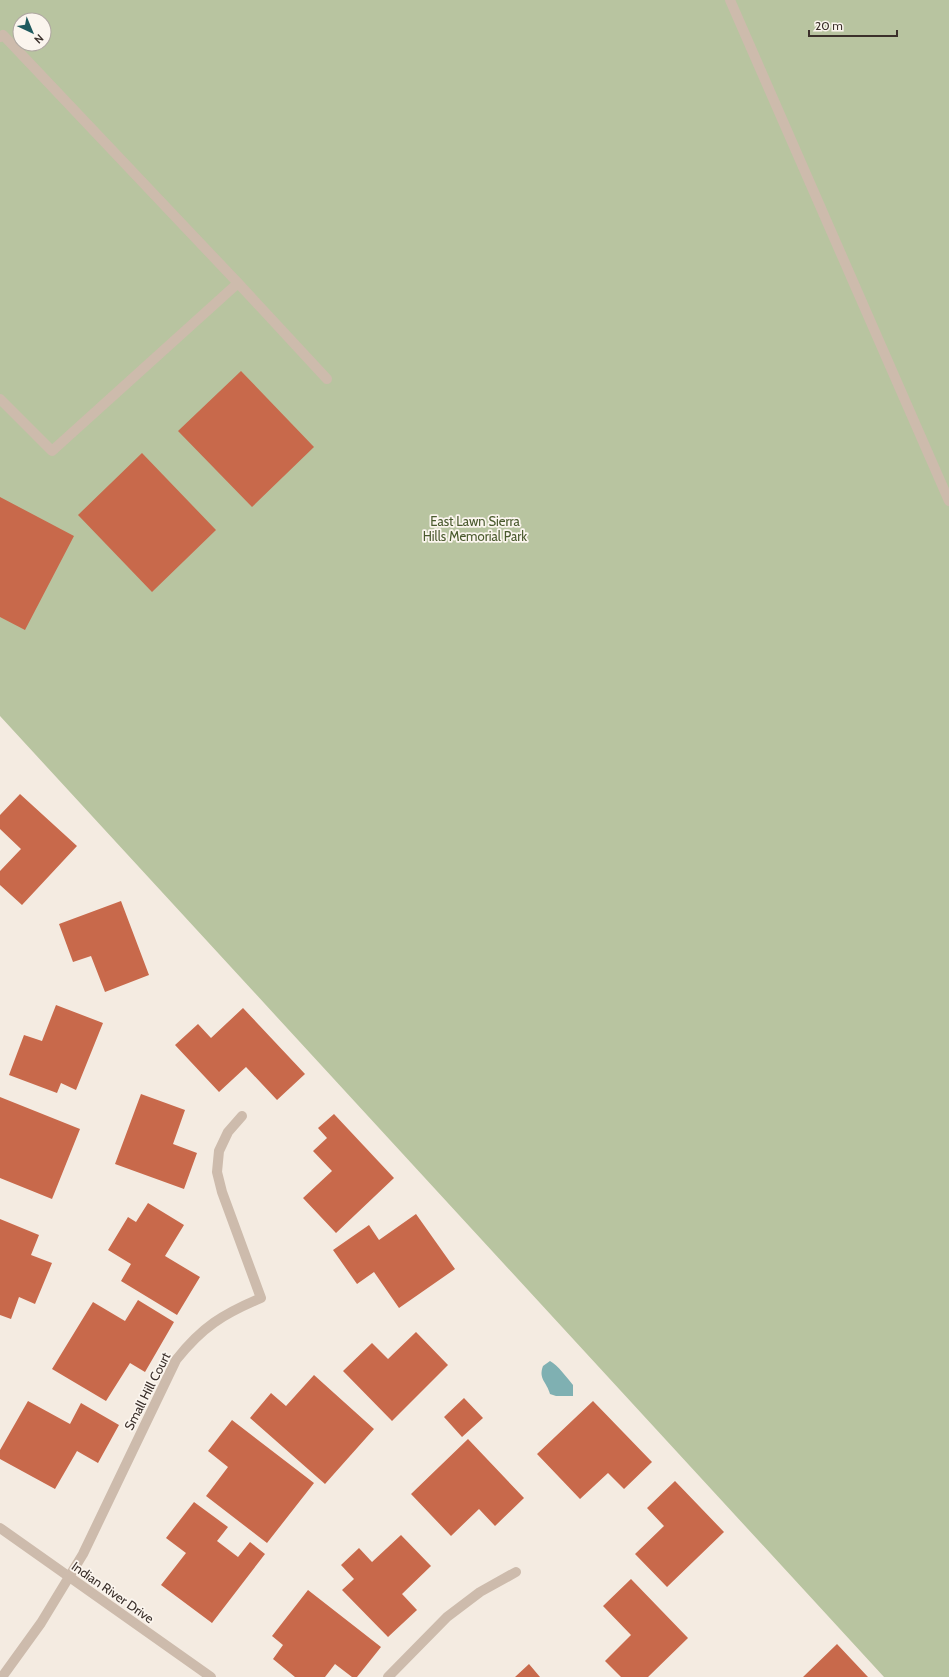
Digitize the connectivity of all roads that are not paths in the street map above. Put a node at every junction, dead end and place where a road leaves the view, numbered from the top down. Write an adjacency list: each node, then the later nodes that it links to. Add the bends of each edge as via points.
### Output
1 (730, 0): 6 (street)
2 (1, 35): 3 (street)
3 (238, 283): 4 (street); 5 (street, via 52,451)
4 (327, 379)
5 (0, 399)
6 (949, 501)
7 (242, 1116): 10 (street, Small Hill Court, via 228,1132 219,1151 217,1172 261,1298 232,1310 204,1328 176,1360)
8 (0, 1528): 10 (street, Indian River Drive)
9 (516, 1572): 13 (street, via 480,1592 447,1617)
10 (70, 1578): 11 (street); 12 (street, Indian River Drive)
11 (2, 1677)
12 (211, 1677)
13 (388, 1677)

